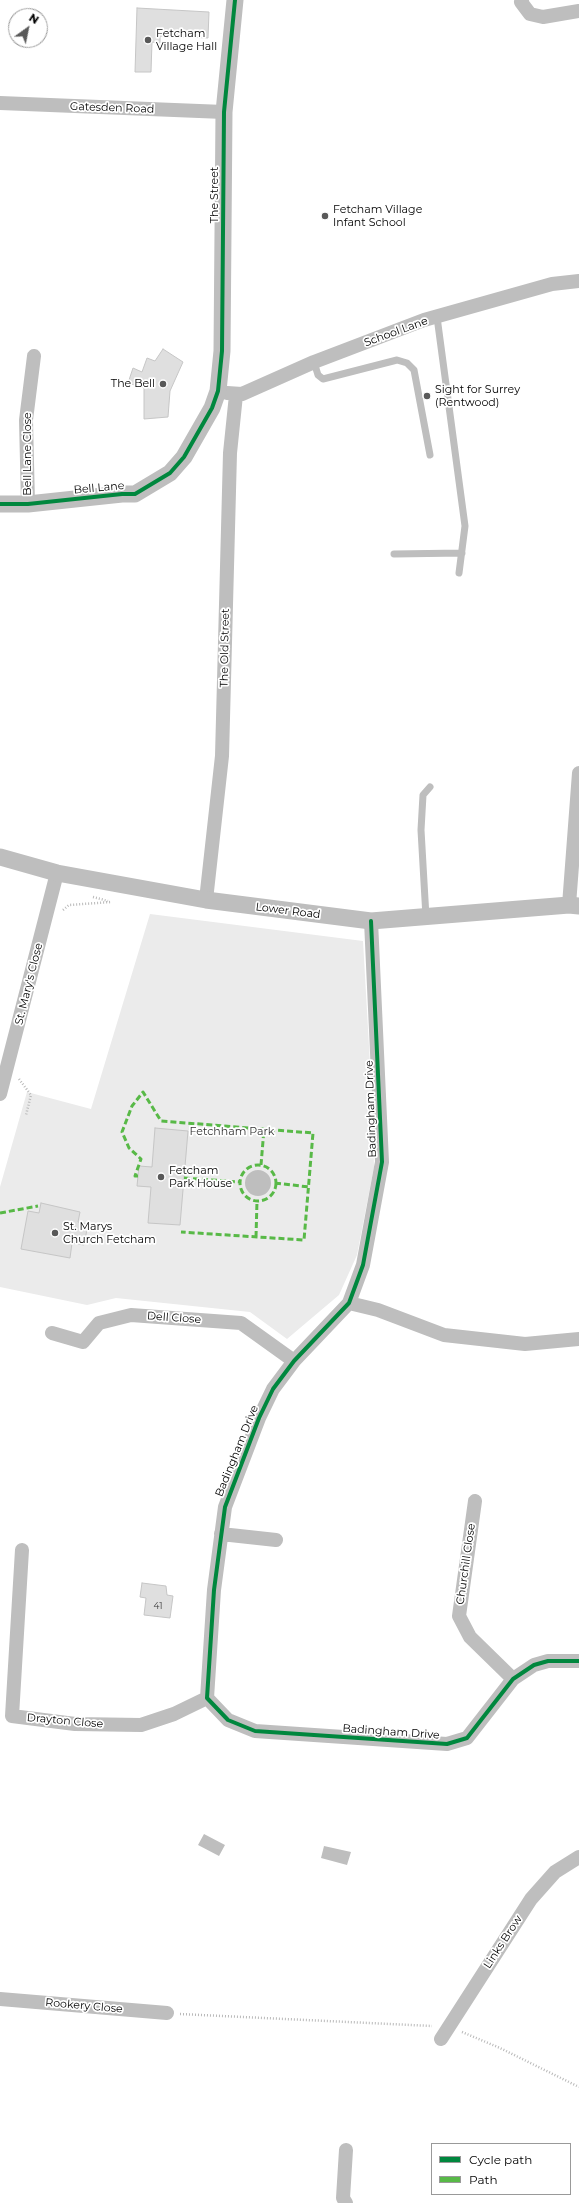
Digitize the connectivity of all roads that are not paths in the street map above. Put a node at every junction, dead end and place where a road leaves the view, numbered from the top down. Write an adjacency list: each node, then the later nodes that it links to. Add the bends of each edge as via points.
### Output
1 (235, 0): 5 (street, The Street)
2 (522, 0): 3 (street, via 530,14 543,17)
3 (579, 11)
4 (0, 103): 5 (street, Gatesden Road)
5 (224, 112): 10 (street, The Street, via 222,351)
6 (579, 281): 7 (street, School Lane, via 552,284)
7 (437, 317): 9 (street, School Lane); 15 (lane, via 465,526)
8 (34, 356): 14 (street, Bell Lane Close, via 26,420)
9 (314, 362): 11 (street, School Lane); 12 (lane, via 318,375 323,379 397,360 407,363 414,370)
10 (218, 391): 11 (street); 14 (street, Bell Lane, via 202,427 184,457 170,473 152,485 134,494)
11 (236, 395): 22 (street, The Old Street, via 230,453 222,756)
12 (430, 455)
13 (0, 504): 14 (street, Bell Lane)
14 (28, 504)
15 (462, 553): 16 (lane); 17 (lane)
16 (394, 554)
17 (459, 573)
18 (579, 773): 23 (street)
19 (430, 787): 24 (lane, via 423,795 421,830)
20 (0, 857): 21 (street, Lower Road)
21 (58, 873): 22 (street, Lower Road); 26 (street, St. Mary's Close)
22 (206, 900): 25 (street, Lower Road)
23 (574, 905): 24 (street, Lower Road)
24 (426, 917): 25 (street, Lower Road)
25 (371, 921): 27 (street, Badingham Drive, via 382,1162 363,1265)
26 (0, 1094)
27 (349, 1302): 29 (street, via 444,1335 525,1344); 30 (street, Badingham Drive)
28 (52, 1333): 30 (street, Dell Close, via 83,1342 99,1323 131,1314 241,1323)
29 (579, 1339)
30 (294, 1361): 32 (street, Badingham Drive, via 273,1389 259,1418 225,1507)
31 (474, 1501): 36 (street, Churchill Close, via 459,1616 470,1637)
32 (221, 1534): 33 (street); 37 (street, Badingham Drive, via 209,1649)
33 (276, 1540)
34 (22, 1550): 37 (street, Drayton Close, via 12,1716 75,1724 141,1725 174,1714)
35 (579, 1661): 36 (street, Badingham Drive, via 548,1661 534,1665)
36 (513, 1679): 37 (street, Badingham Drive, via 467,1738 447,1744 255,1731 228,1720)
37 (207, 1698)
38 (579, 1857): 41 (street, Links Brow, via 555,1872 531,1899)
39 (0, 1999): 40 (street, Rookery Close)
40 (167, 2013)
41 (441, 2040)
42 (346, 2150): 43 (street)
43 (346, 2203)

